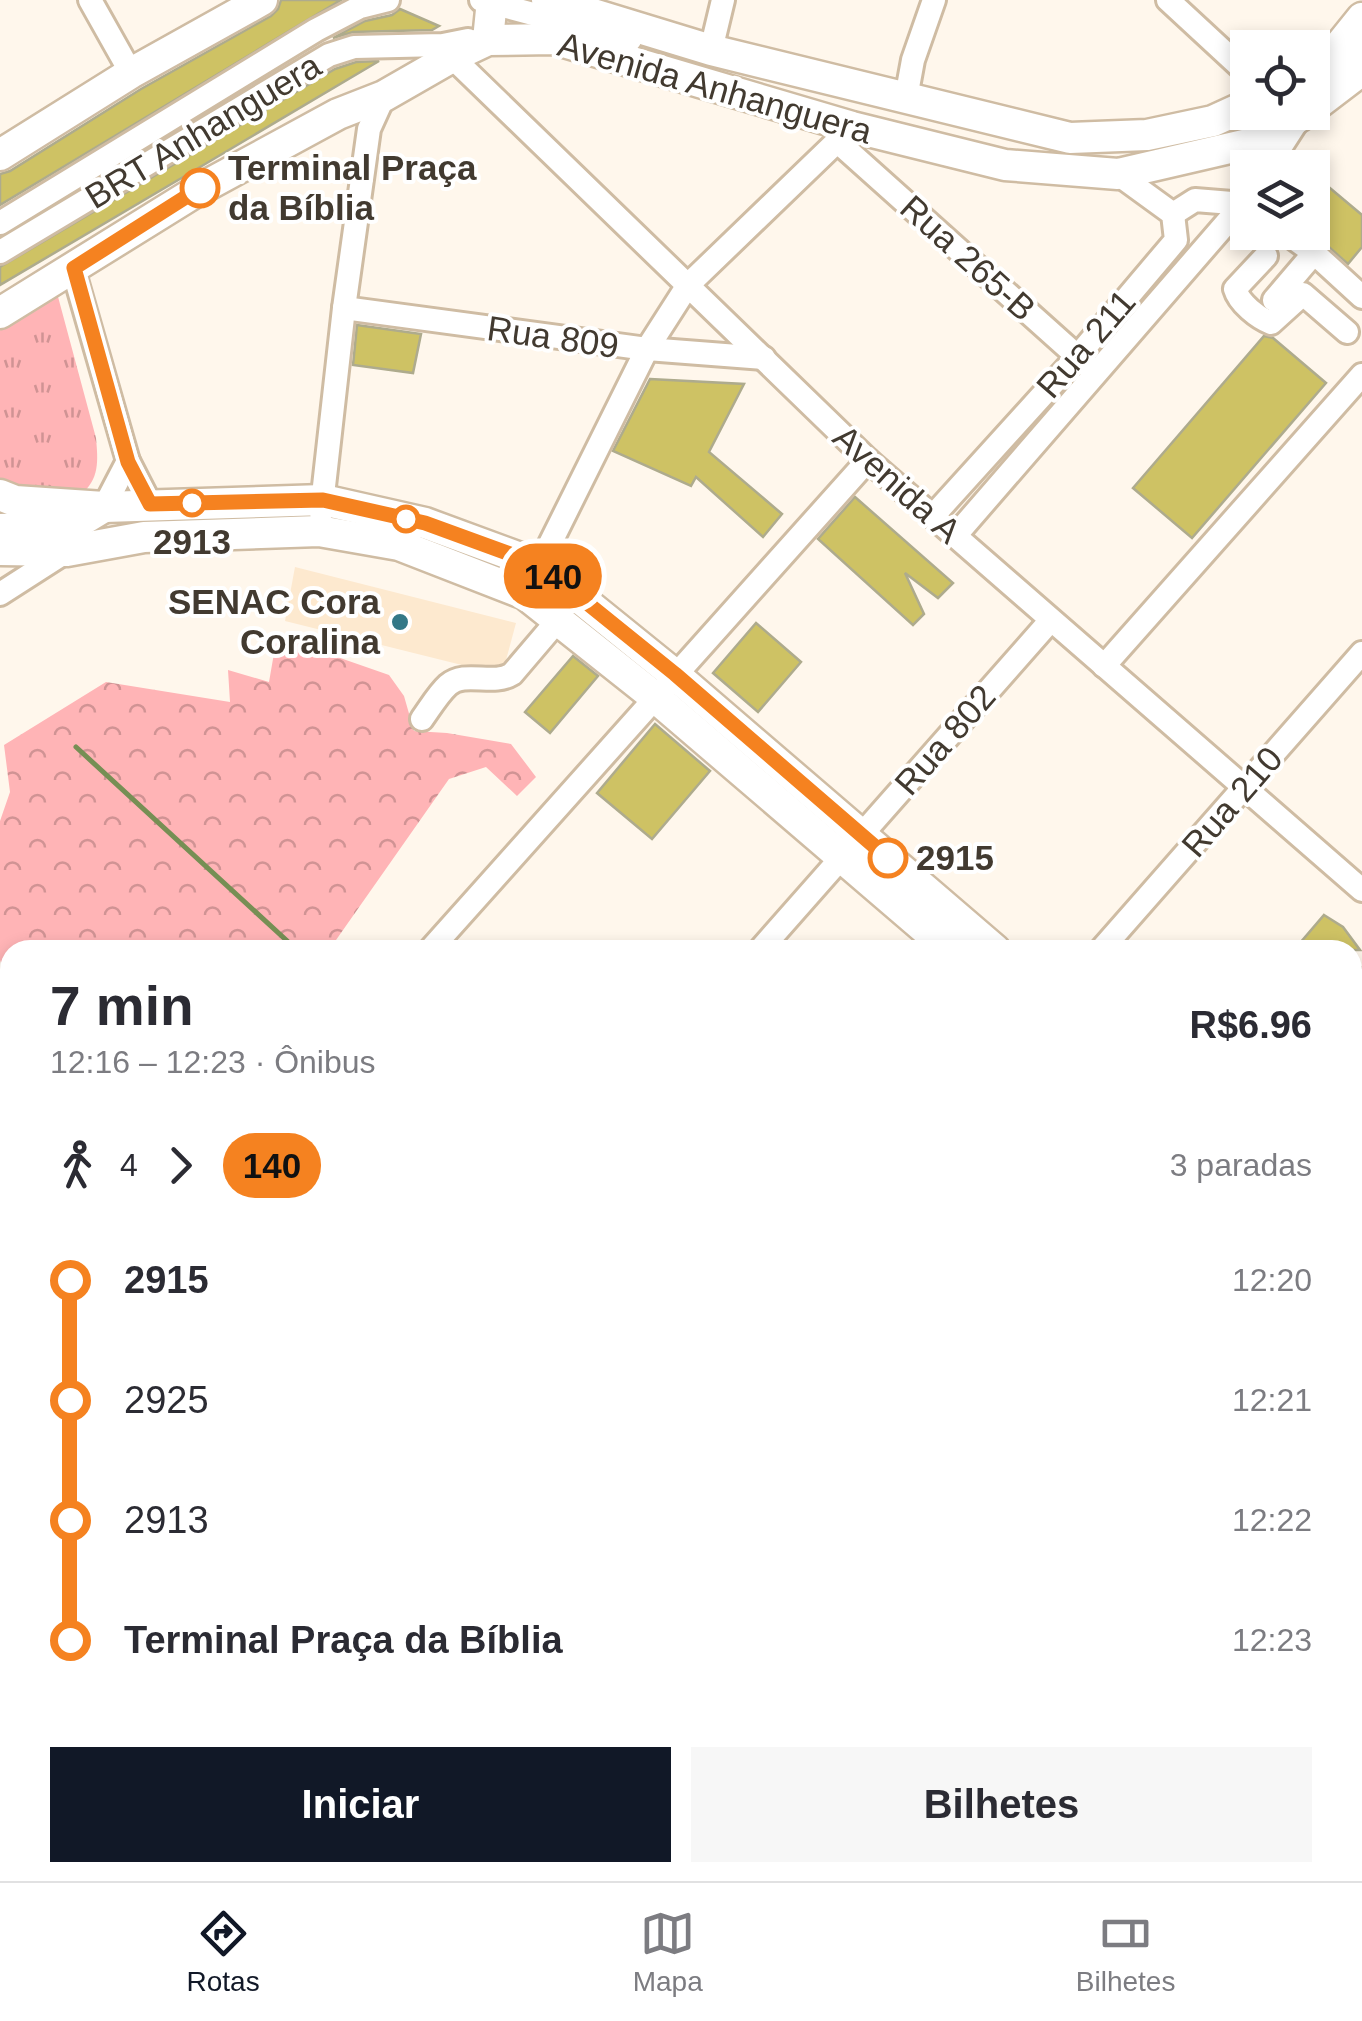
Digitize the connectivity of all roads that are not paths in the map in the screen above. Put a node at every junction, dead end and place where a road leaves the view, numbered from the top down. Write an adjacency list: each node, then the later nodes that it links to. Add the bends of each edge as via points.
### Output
1 (90, 0): 17 (street)
2 (262, 0): 17 (main road)
3 (388, 0): 32 (street, BRT Anhanguera, via 316,30)
4 (547, 0): 11 (main road, Avenida Anhanguera)
5 (723, 0): 11 (street)
6 (934, 0): 20 (street)
7 (1168, 0): 14 (street)
8 (489, 16): 13 (main road, Avenida Anhanguera); 23 (street, BRT Anhanguera, via 595,30 1054,145 1152,143); 26 (main road, Avenida Anhanguera); 34 (street, BRT Anhanguera, via 444,46 381,44 328,55)
9 (1362, 18): 12 (main road)
10 (1362, 45): 15 (street)
11 (712, 50): 20 (main road, Avenida Anhanguera)
12 (1330, 53)
13 (452, 57): 19 (main road, Avenida Anhanguera); 38 (street, Avenida A)
14 (1230, 57)
15 (1330, 70)
16 (1362, 70): 18 (main road, Avenida Anhanguera)
17 (131, 73): 27 (main road)
18 (1330, 93)
19 (384, 96): 22 (main road, Avenida Anhanguera); 24 (street)
20 (906, 98): 21 (main road, Avenida Anhanguera, via 1070,138 1148,134)
21 (1230, 113)
22 (338, 114): 24 (street); 37 (main road, Avenida Anhanguera, via 200,188)
23 (1230, 125)
24 (369, 129): 40 (street)
25 (1275, 130): 28 (main road, Avenida Anhanguera, via 1256,142)
26 (845, 135): 28 (main road, Avenida Anhanguera, via 1005,164); 38 (street); 45 (street, Rua 265-B)
27 (0, 155)
28 (1118, 174): 30 (street)
29 (1230, 202): 30 (street, via 1195,200)
30 (1173, 214): 45 (street, Rua 211, via 1176,240)
31 (1230, 221): 47 (street, Rua 211)
32 (0, 223)
33 (1310, 250): 35 (street)
34 (0, 252)
35 (1314, 253): 39 (street); 42 (street)
36 (1266, 256): 42 (street, via 1236,289)
37 (74, 268): 41 (main road, Avenida Anhanguera); 50 (street)
38 (688, 285): 44 (street); 46 (street, Avenida A)
39 (1362, 297)
40 (344, 308): 44 (street, Rua 809); 52 (street)
41 (0, 314)
42 (1258, 316): 43 (street, via 1271,323 1303,294)
43 (1347, 332)
44 (647, 349): 46 (street, Rua 809); 61 (street)
45 (1077, 356): 47 (street, Rua 265-B); 55 (street, Rua 211)
46 (764, 358): 49 (street, Avenida A)
47 (1097, 374): 58 (street, Rua 211)
48 (1362, 375): 67 (street)
49 (868, 460): 55 (street, Avenida A); 68 (street)
50 (128, 462): 53 (street); 54 (street)
51 (0, 495): 54 (main road, via 16,502)
52 (323, 500): 53 (main road); 57 (street); 61 (main road, via 425,523)
53 (150, 504): 54 (main road)
54 (104, 507): 56 (main road, via 71,527)
55 (933, 516): 58 (street, Avenida A)
56 (0, 529)
57 (319, 531): 60 (main road, via 144,537); 63 (main road, via 400,545)
58 (954, 536): 65 (street, Avenida A)
59 (0, 550): 60 (main road)
60 (67, 552): 62 (street)
61 (540, 565): 63 (street); 68 (main road)
62 (0, 594)
63 (525, 594): 64 (main road)
64 (558, 620): 68 (main road); 69 (street, via 512,674 450,683)
65 (1050, 621): 67 (street, Avenida A); 71 (street, Rua 802)
66 (1362, 654): 70 (street, Rua 210)
67 (1104, 666): 70 (street, Avenida A)
68 (665, 686): 71 (main road); 73 (street)
69 (422, 718)
70 (1246, 788): 72 (street, Avenida A); 77 (street, Rua 210)
71 (852, 846): 74 (street, Rua 802); 75 (main road); 76 (main road)
72 (1362, 890)
73 (439, 940)
74 (769, 940)
75 (941, 940)
76 (981, 940)
77 (1110, 940)

